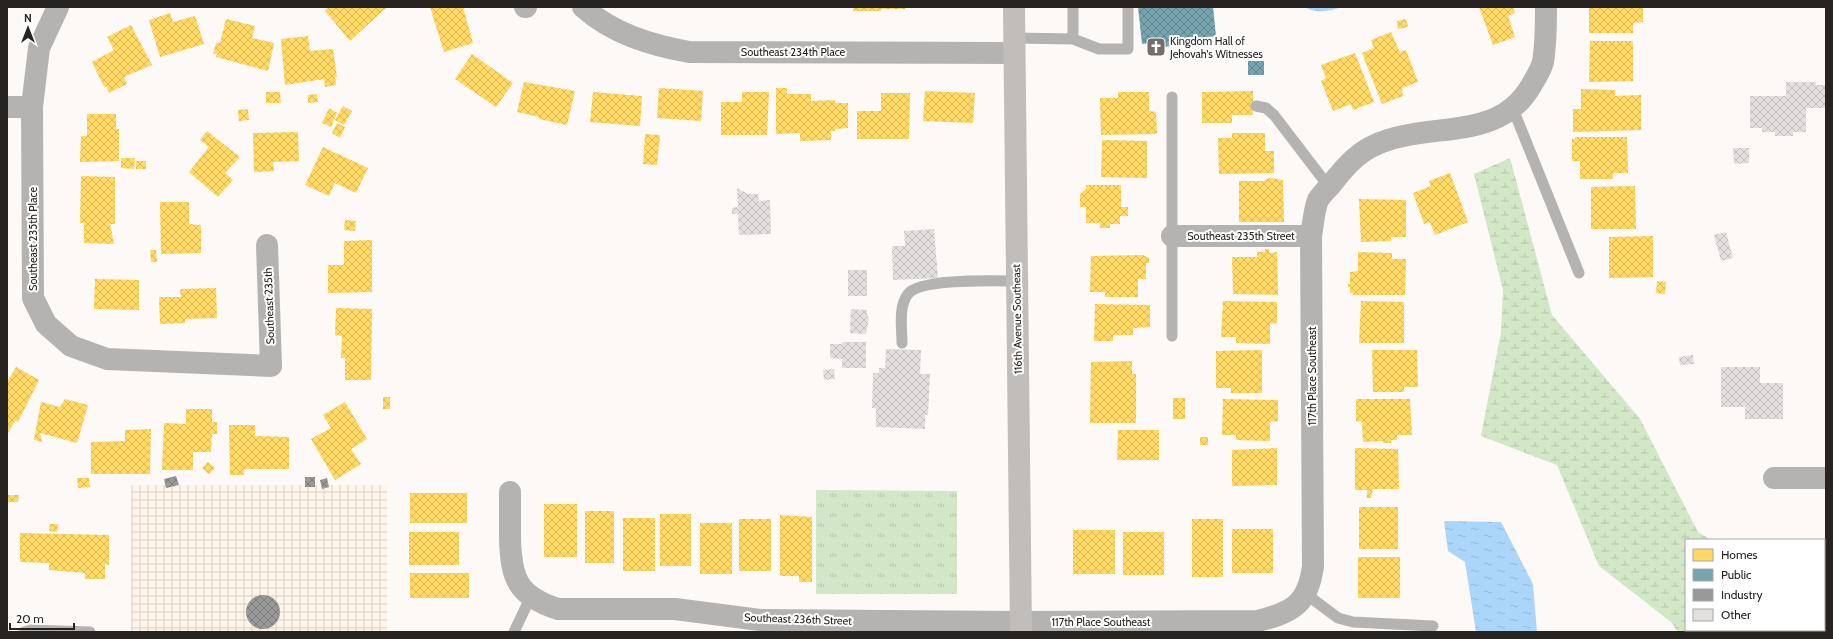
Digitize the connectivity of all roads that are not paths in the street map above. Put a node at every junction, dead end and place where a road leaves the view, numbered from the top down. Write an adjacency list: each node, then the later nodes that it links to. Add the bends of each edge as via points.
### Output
1 (58, 7): 12 (street, via 39,48)
2 (583, 7): 8 (street, Southeast 234th Place, via 621,33 654,45 689,52)
3 (1014, 7): 8 (main road, 116th Avenue Southeast)
4 (1073, 7): 7 (lane)
5 (1128, 7): 7 (lane, via 1128,49 1099,49)
6 (1546, 7): 13 (street, 117th Place Southeast, via 1546,39 1542,63 1526,94)
7 (1073, 40): 8 (lane)
8 (1014, 46): 19 (main road, 116th Avenue Southeast)
9 (1172, 97): 15 (lane)
10 (1256, 106): 14 (lane, via 1266,108 1274,114)
11 (7, 107): 12 (street)
12 (32, 107): 22 (street, Southeast 235th Place, via 33,298 46,324 71,346 107,359)
13 (1512, 109): 14 (street, 117th Place Southeast, via 1495,120 1476,125 1410,134 1388,140 1363,151 1346,166); 18 (lane)
14 (1329, 187): 16 (street, 117th Place Southeast, via 1318,201)
15 (1172, 236): 16 (street, Southeast 235th Street); 20 (lane)
16 (1311, 236): 26 (street, 117th Place Southeast, via 1313,566)
17 (267, 245): 22 (street, Southeast 235th)
18 (1578, 273)
19 (1017, 281): 21 (lane, via 942,282 918,287 908,294 902,306); 30 (main road, 116th Avenue Southeast)
20 (1172, 336)
21 (902, 343)
22 (271, 366)
23 (1774, 478): 24 (street)
24 (1826, 478)
25 (510, 492): 27 (street, Southeast 236th Street, via 511,563 518,584)
26 (1306, 594): 29 (lane, via 1338,618 1353,622); 30 (street, 117th Place Southeast, via 1283,613 1258,621)
27 (531, 596): 28 (street, Southeast 236th Street, via 543,604 558,609 675,609 760,620); 33 (lane)
28 (859, 626): 30 (street, Southeast 236th Street)
29 (1433, 626)
30 (1021, 627)
31 (24, 632): 32 (lane)
32 (90, 632)
33 (514, 632)

